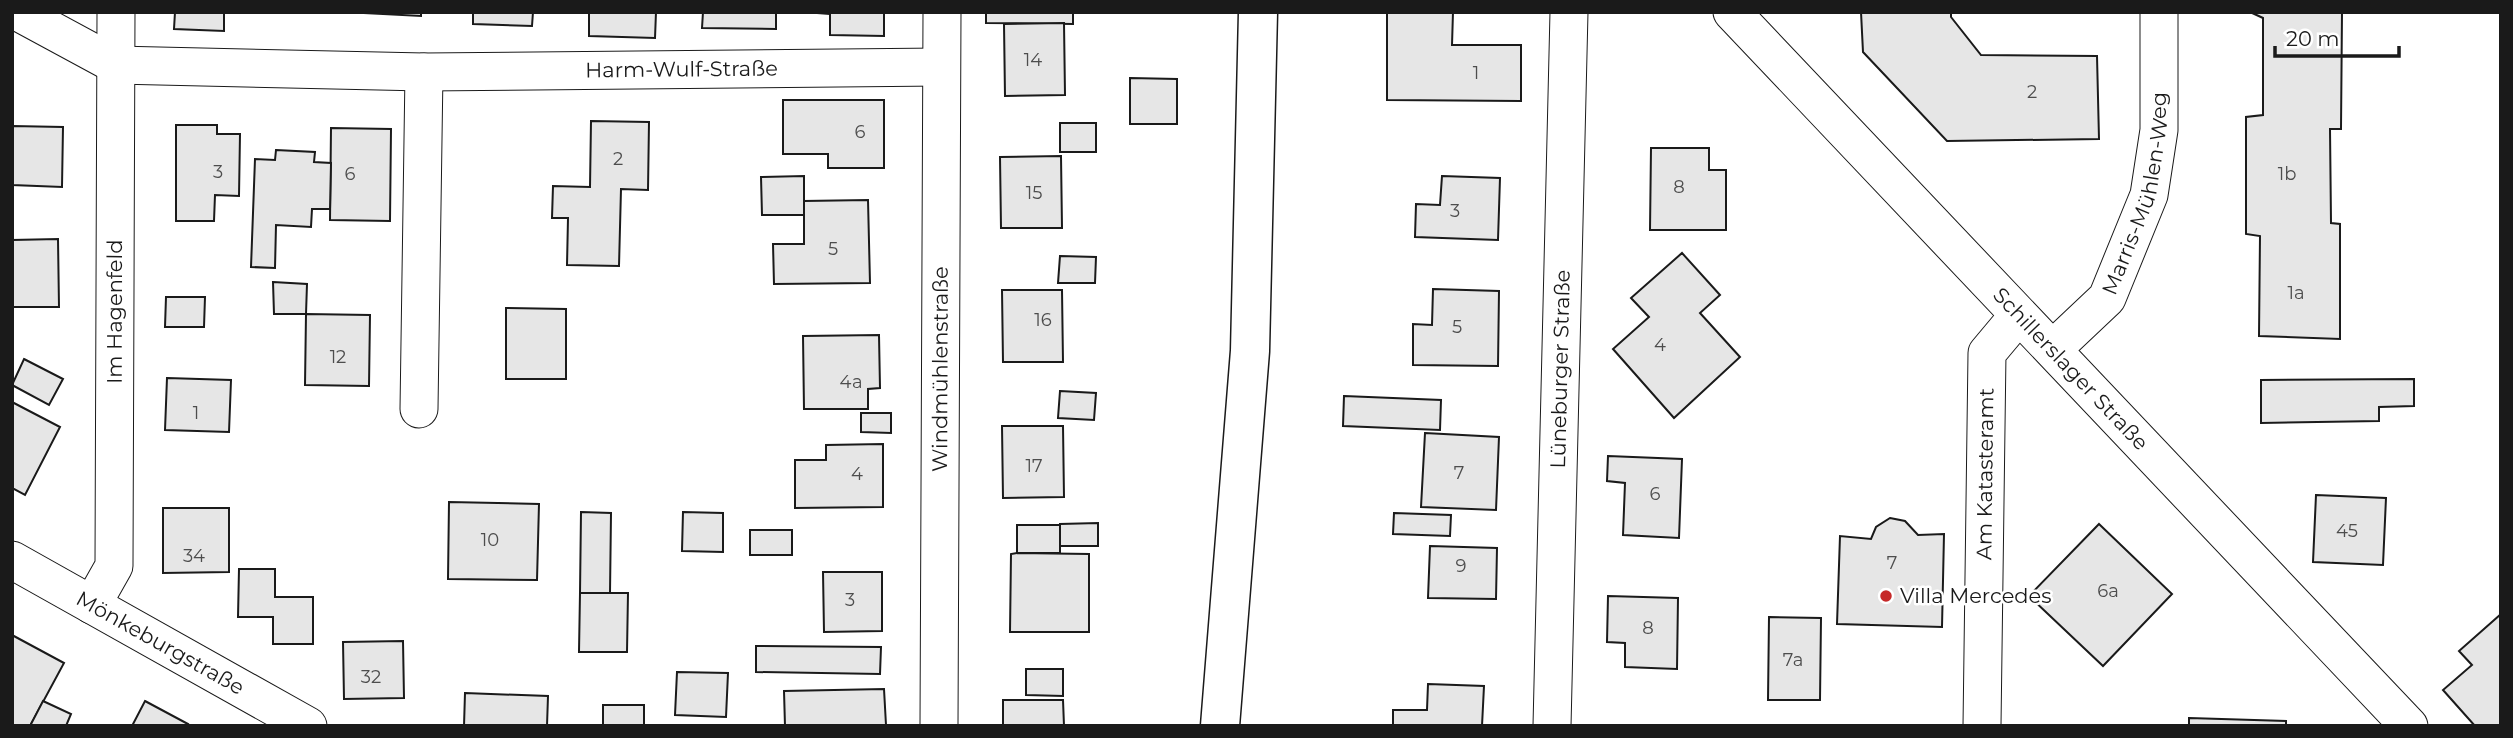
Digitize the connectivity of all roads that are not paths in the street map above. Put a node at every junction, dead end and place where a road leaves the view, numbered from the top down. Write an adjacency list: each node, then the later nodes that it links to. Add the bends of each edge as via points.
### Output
1 (18, 12): 8 (street)
2 (116, 12): 8 (street, Im Hagenfeld)
3 (942, 12): 9 (street, Windmühlenstraße)
4 (1258, 12): 18 (main road, via 1250,351)
5 (1569, 12): 19 (street, Lüneburger Straße)
6 (1732, 12): 11 (street, Schillerslager Straße)
7 (2159, 12): 12 (street, Marris-Mühlen-Weg, via 2159,130 2149,195 2107,298)
8 (116, 65): 10 (street, Harm-Wulf-Straße); 15 (street, Im Hagenfeld, via 114,566)
9 (941, 67): 10 (street, Harm-Wulf-Straße); 17 (street, Windmühlenstraße)
10 (424, 72): 13 (street)
11 (2018, 316): 12 (street, Schillerslager Straße); 20 (street, Am Katasteramt, via 1987,353)
12 (2053, 349): 21 (street, Schillerslager Straße)
13 (419, 409)
14 (12, 561): 15 (street, Mönkeburgstraße)
15 (92, 605): 16 (street, Mönkeburgstraße)
16 (308, 726)
17 (939, 726)
18 (1220, 726)
19 (1552, 726)
20 (1982, 726)
21 (2409, 726)

